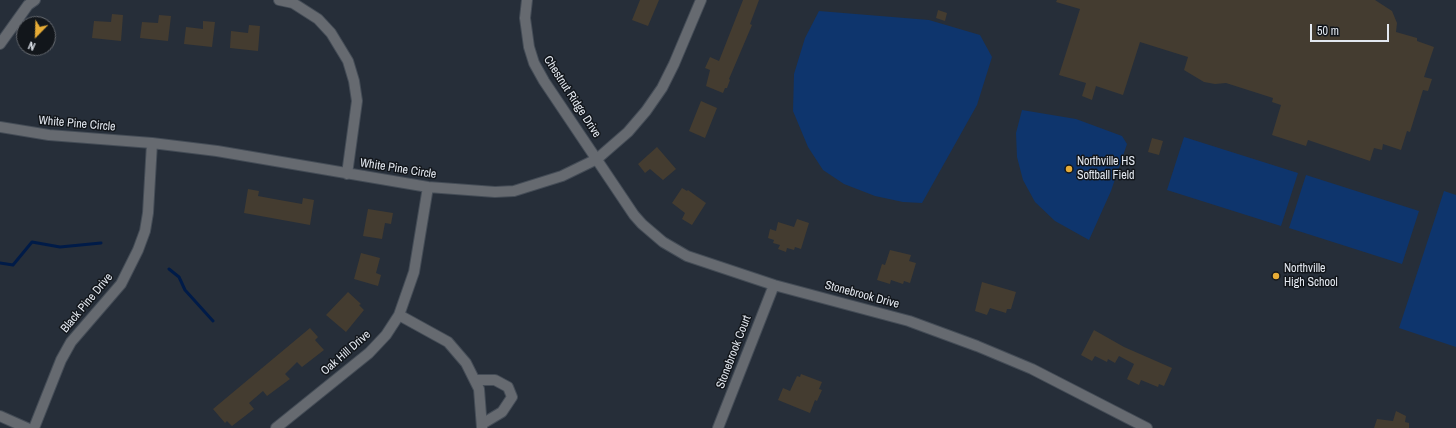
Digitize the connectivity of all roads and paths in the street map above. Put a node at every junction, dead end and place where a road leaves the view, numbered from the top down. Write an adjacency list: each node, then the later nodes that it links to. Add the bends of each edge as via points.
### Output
1 (35, 0): 6 (street, via 28,5)
2 (279, 0): 5 (street)
3 (527, 0): 9 (street, Chestnut Ridge Drive, via 526,33 534,63)
4 (701, 0): 9 (street, White Pine Circle, via 662,88 628,132)
5 (294, 1): 10 (street, via 332,33 345,56 354,80 356,116)
6 (0, 44)
7 (0, 127): 8 (street, White Pine Circle, via 49,135)
8 (152, 143): 10 (street, White Pine Circle, via 217,151); 18 (street, Black Pine Drive, via 148,213 138,250 121,284 71,342 61,360)
9 (597, 159): 11 (street, White Pine Circle, via 562,176 514,191); 12 (street, Stonebrook Drive, via 634,215 663,242 687,256)
10 (347, 174): 11 (street, White Pine Circle)
11 (428, 187): 13 (street, Oak Hill Drive, via 414,272)
12 (774, 285): 20 (street, Stonebrook Court); 21 (street, Stonebrook Drive, via 909,321 977,346 1032,369)
13 (399, 315): 14 (street, via 448,342 466,363); 19 (street, Oak Hill Drive, via 386,335 369,353)
14 (475, 380): 16 (street, via 479,389); 16 (street, via 495,380 508,387 512,397 502,412)
15 (0, 416): 17 (street)
16 (482, 426)
17 (27, 428)
18 (34, 428)
19 (276, 428)
20 (718, 428)
21 (1147, 428)

